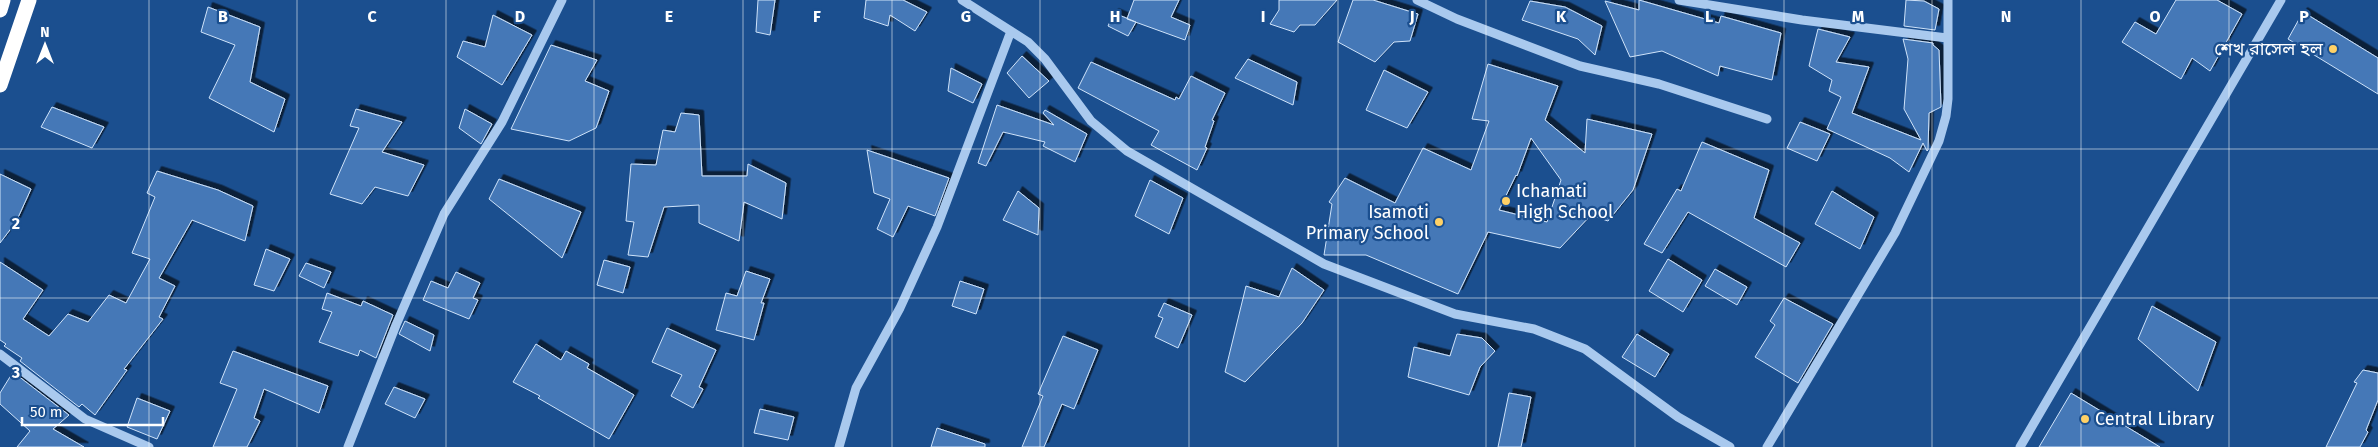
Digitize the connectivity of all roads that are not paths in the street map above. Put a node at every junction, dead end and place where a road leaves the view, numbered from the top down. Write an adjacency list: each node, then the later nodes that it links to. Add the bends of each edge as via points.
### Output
1 (3, 0): 9 (highway)
2 (29, 0): 12 (highway)
3 (562, 0): 16 (street, via 502,122 444,214)
4 (962, 0): 10 (street)
5 (1416, 0): 13 (street, via 1580,66 1659,84)
6 (1679, 0): 11 (street, via 1802,20)
7 (1948, 0): 11 (street)
8 (2281, 0): 20 (street)
9 (0, 10)
10 (1011, 31): 17 (street, via 937,227 900,308 856,388); 18 (street, via 1045,59 1091,121 1135,155 1324,264 1455,314 1534,329 1585,349 1678,417)
11 (1947, 38): 19 (street, via 1946,116 1939,141 1895,233)
12 (0, 85)
13 (1767, 119)
14 (0, 354): 15 (street, via 85,419)
15 (149, 447)
16 (348, 447)
17 (839, 447)
18 (1730, 447)
19 (1767, 447)
20 (2020, 447)

